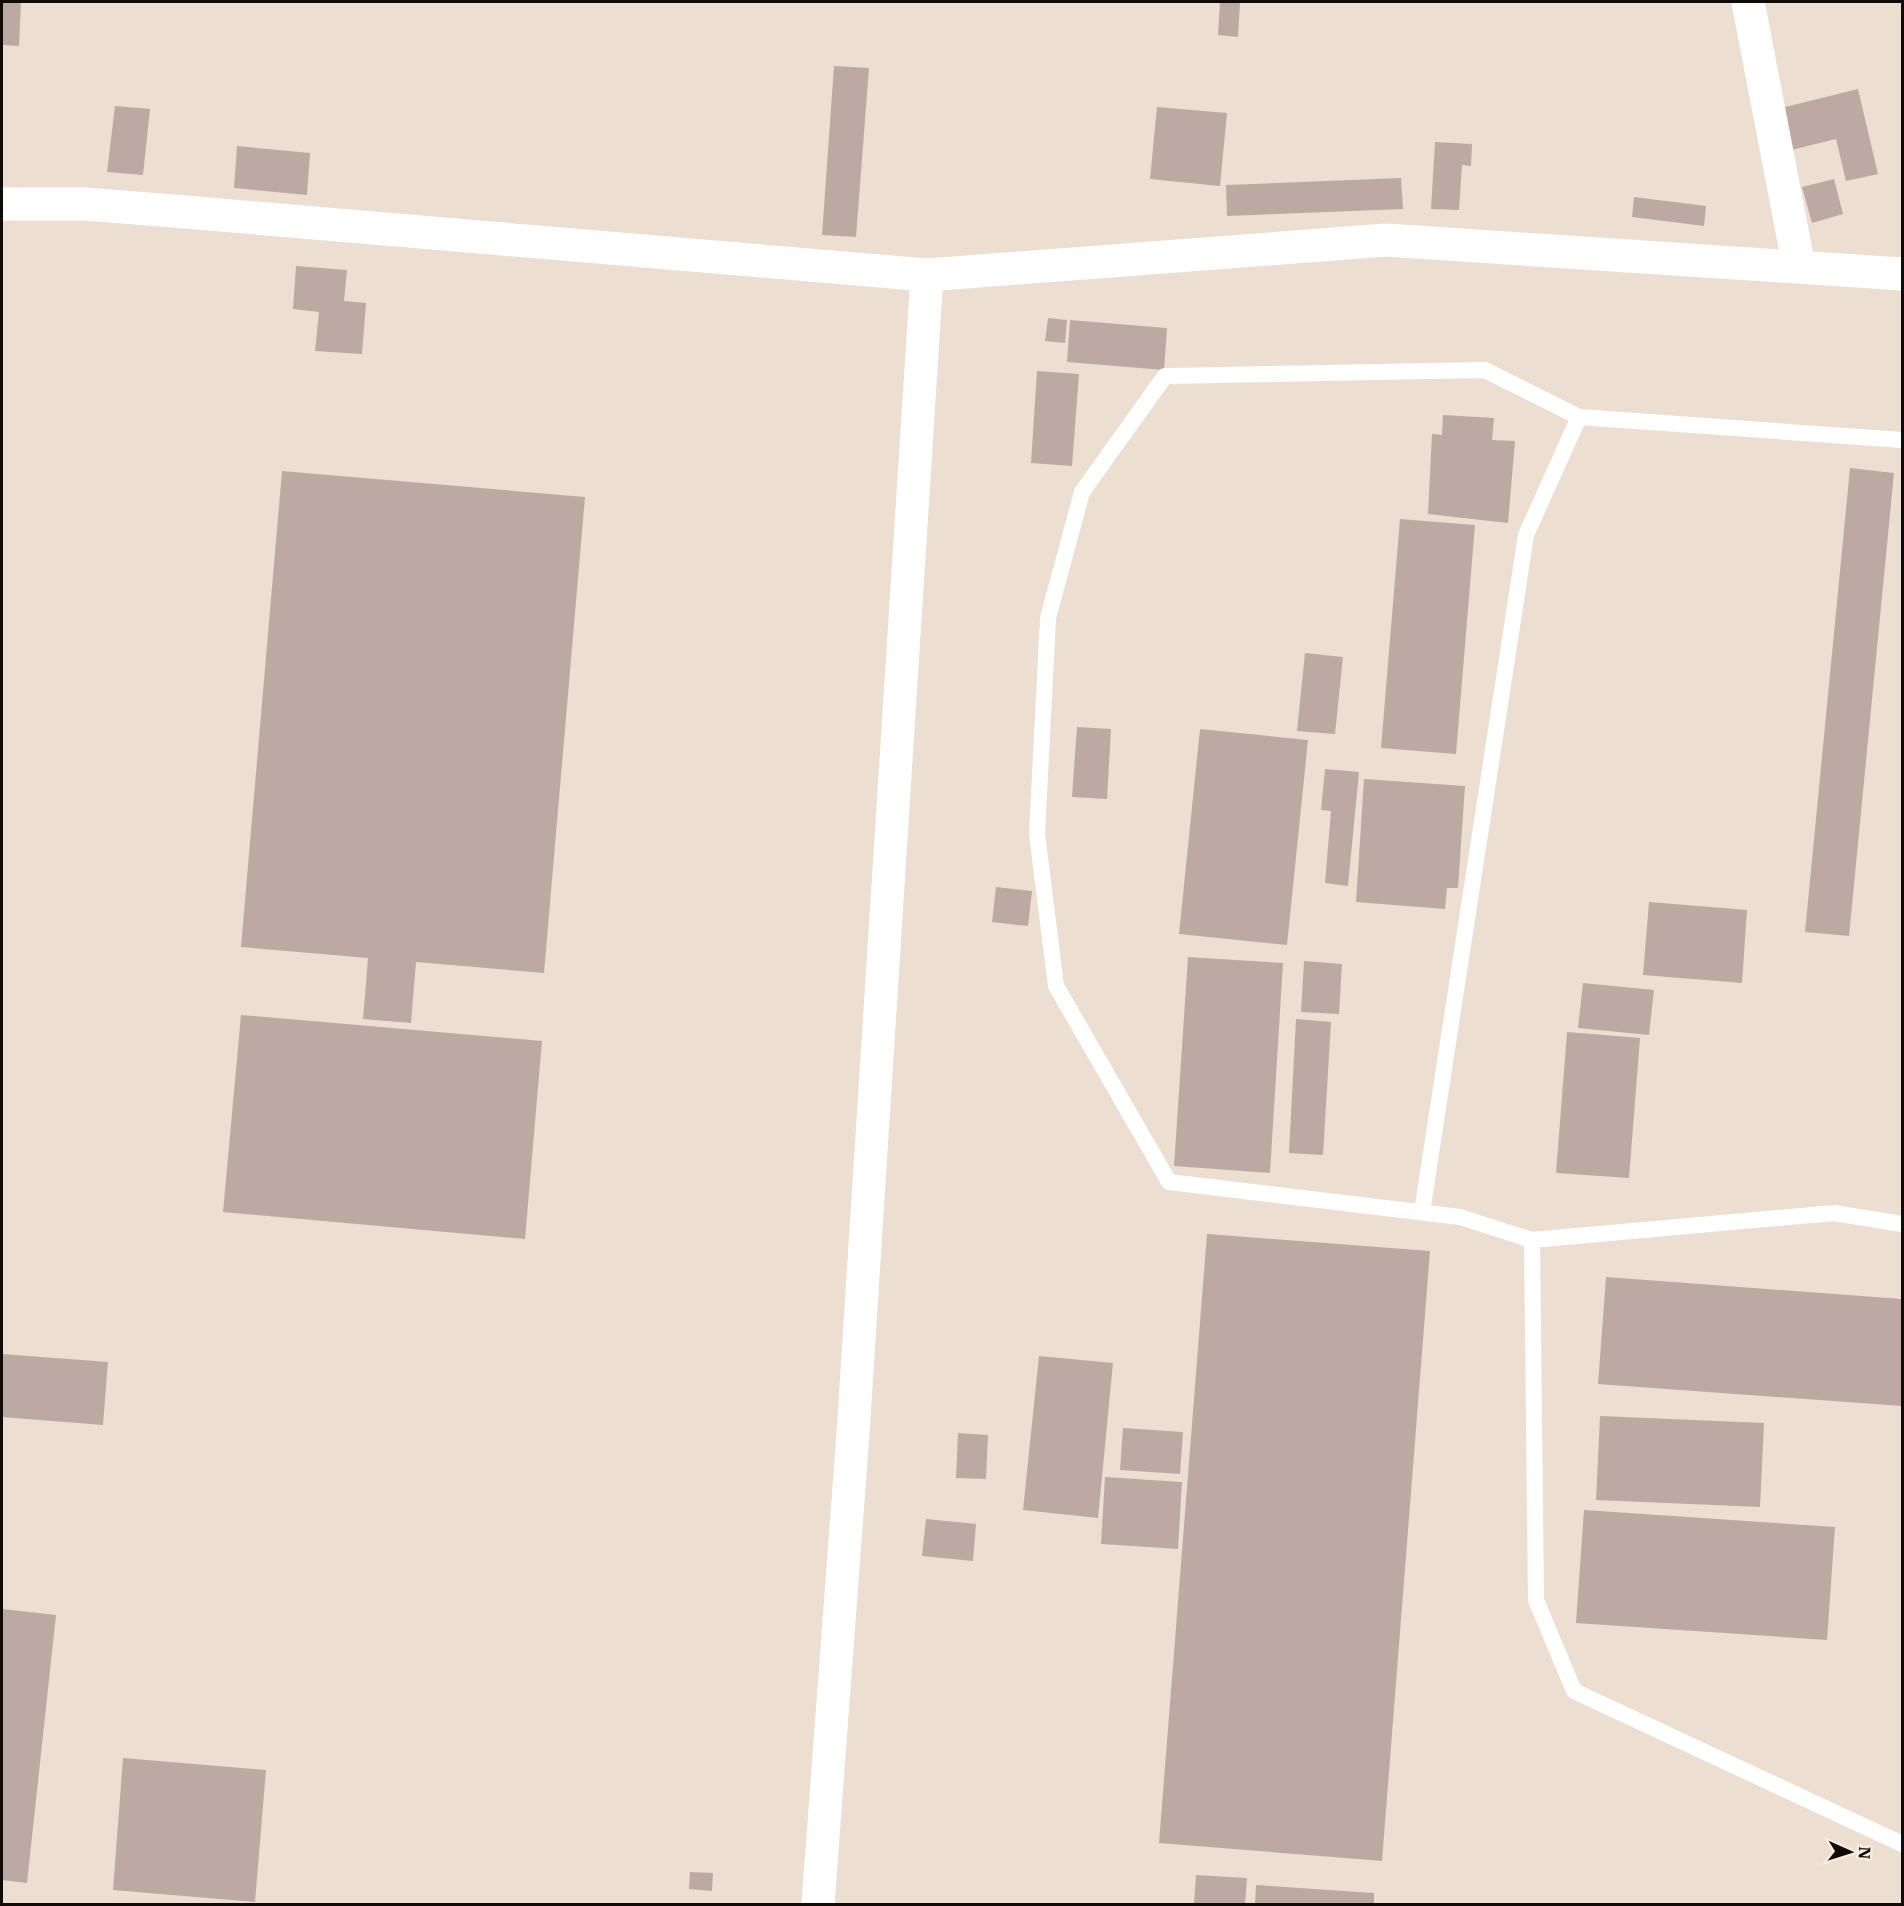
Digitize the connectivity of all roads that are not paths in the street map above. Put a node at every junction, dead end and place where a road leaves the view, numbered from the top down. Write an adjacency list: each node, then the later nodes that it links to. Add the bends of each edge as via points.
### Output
1 (1748, 2): 3 (street)
2 (2, 204): 5 (street, via 86,204)
3 (1799, 267): 4 (street); 5 (street, via 1386,240)
4 (1902, 274)
5 (927, 275): 12 (street, via 853,1432)
6 (1579, 417): 7 (lane); 8 (lane, via 1526,535); 8 (lane, via 1485,370 1165,376 1082,492 1048,618 1037,834 1056,986 1168,1182)
7 (1902, 440)
8 (1422, 1212): 10 (lane, via 1460,1217)
9 (1902, 1224): 10 (lane, via 1834,1213)
10 (1532, 1240): 11 (lane, via 1536,1600 1574,1691)
11 (1902, 1844)
12 (818, 1905)

